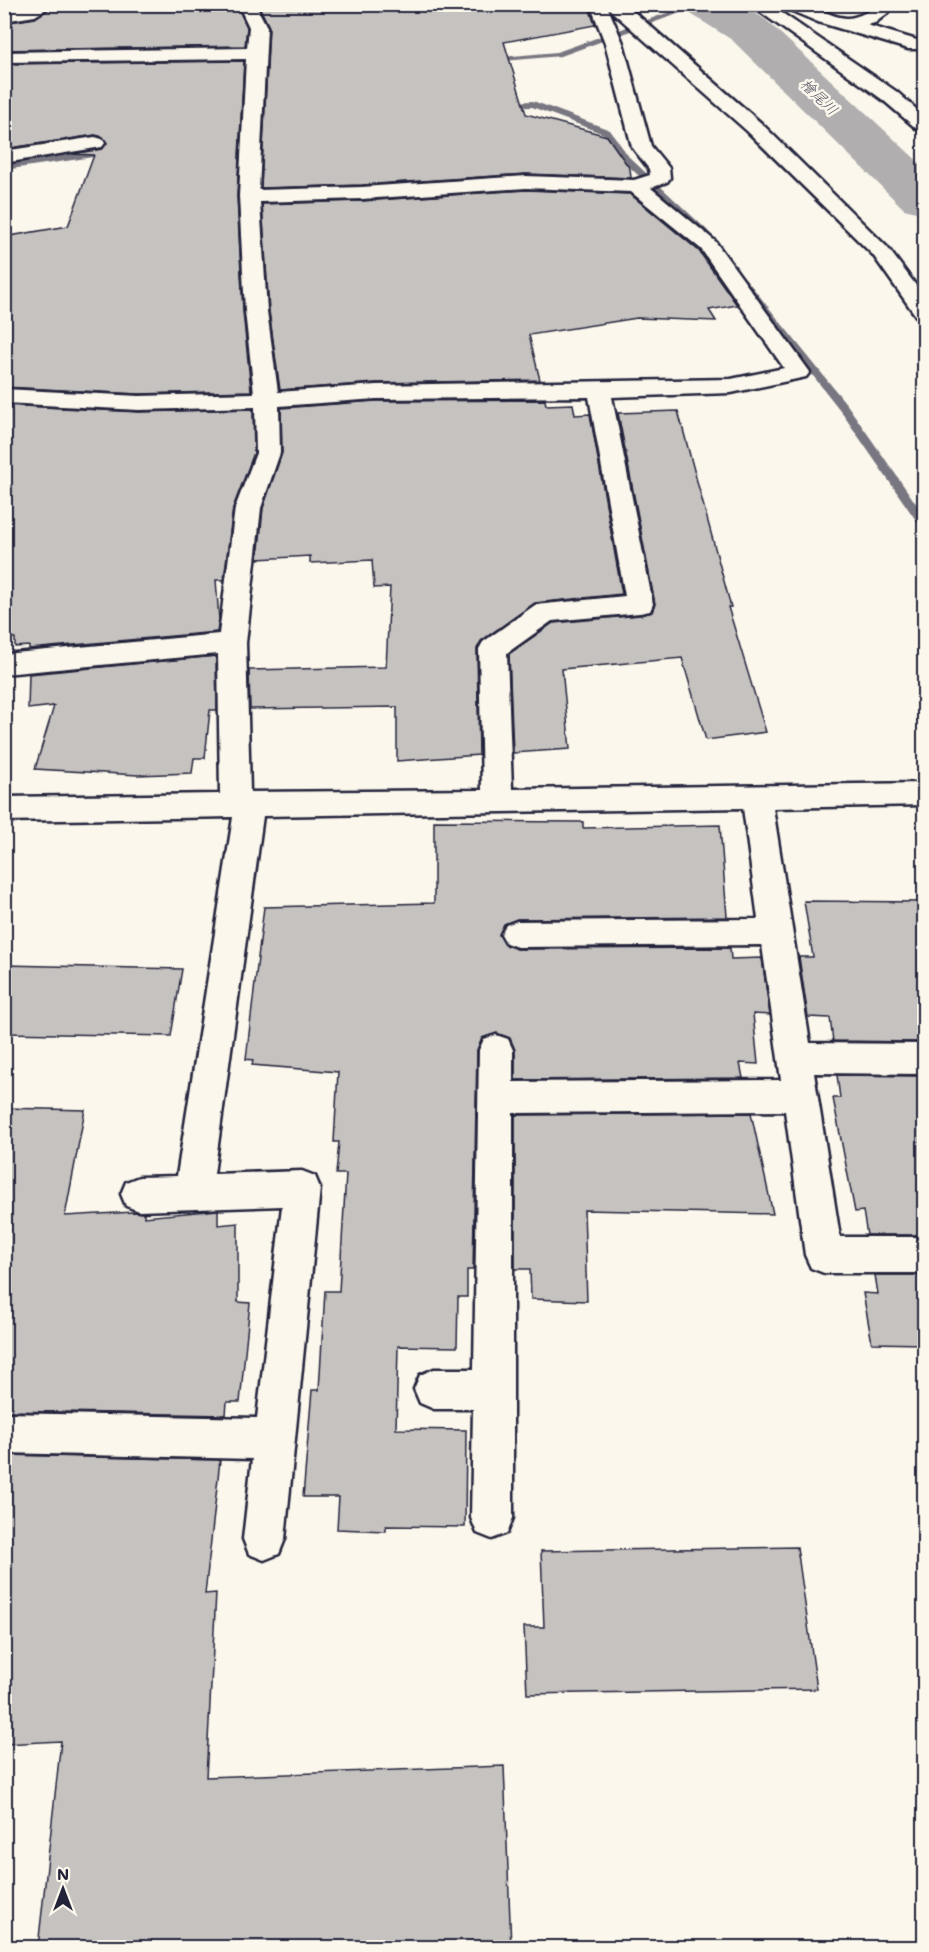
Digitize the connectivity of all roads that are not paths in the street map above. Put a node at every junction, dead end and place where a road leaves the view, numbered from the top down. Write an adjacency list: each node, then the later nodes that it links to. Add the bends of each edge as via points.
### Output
1 (46, 4): 8 (street, via 29,12)
2 (246, 4): 11 (street, via 258,27)
3 (598, 4): 16 (street, via 614,43 642,147 659,168 660,178)
4 (614, 4): 18 (street, via 753,127 880,251)
5 (757, 4): 13 (street)
6 (791, 4): 9 (street)
7 (884, 8): 9 (street, via 860,24); 10 (street, via 891,25)
8 (4, 16)
9 (838, 23): 10 (street)
10 (920, 48)
11 (255, 53): 12 (street); 17 (street)
12 (4, 57)
13 (924, 124)
14 (95, 143): 15 (street)
15 (4, 157)
16 (636, 186): 17 (street, via 526,182); 19 (street, via 708,245 798,372 731,386)
17 (249, 196): 21 (street, via 256,311)
18 (924, 312)
19 (599, 390): 21 (street, via 376,392); 26 (street, via 640,604 545,612 493,649)
20 (4, 396): 21 (street, via 139,403)
21 (267, 400): 22 (street, via 268,453 248,508)
22 (232, 643): 23 (street); 27 (street)
23 (4, 664)
24 (924, 794): 25 (street)
25 (756, 797): 26 (street); 29 (street)
26 (497, 801): 27 (street)
27 (243, 804): 28 (street); 36 (street)
28 (4, 809)
29 (777, 932): 30 (street); 32 (street)
30 (517, 934)
31 (496, 1050): 35 (street)
32 (796, 1058): 33 (street); 34 (street)
33 (924, 1059)
34 (802, 1095): 35 (street); 38 (street, via 824,1254)
35 (496, 1098): 40 (street)
36 (193, 1192): 37 (street); 42 (street, via 302,1188)
37 (139, 1194)
38 (924, 1254)
39 (434, 1389): 40 (street)
40 (493, 1389): 43 (street)
41 (4, 1434): 42 (street)
42 (275, 1438): 44 (street)
43 (492, 1518)
44 (264, 1539)

